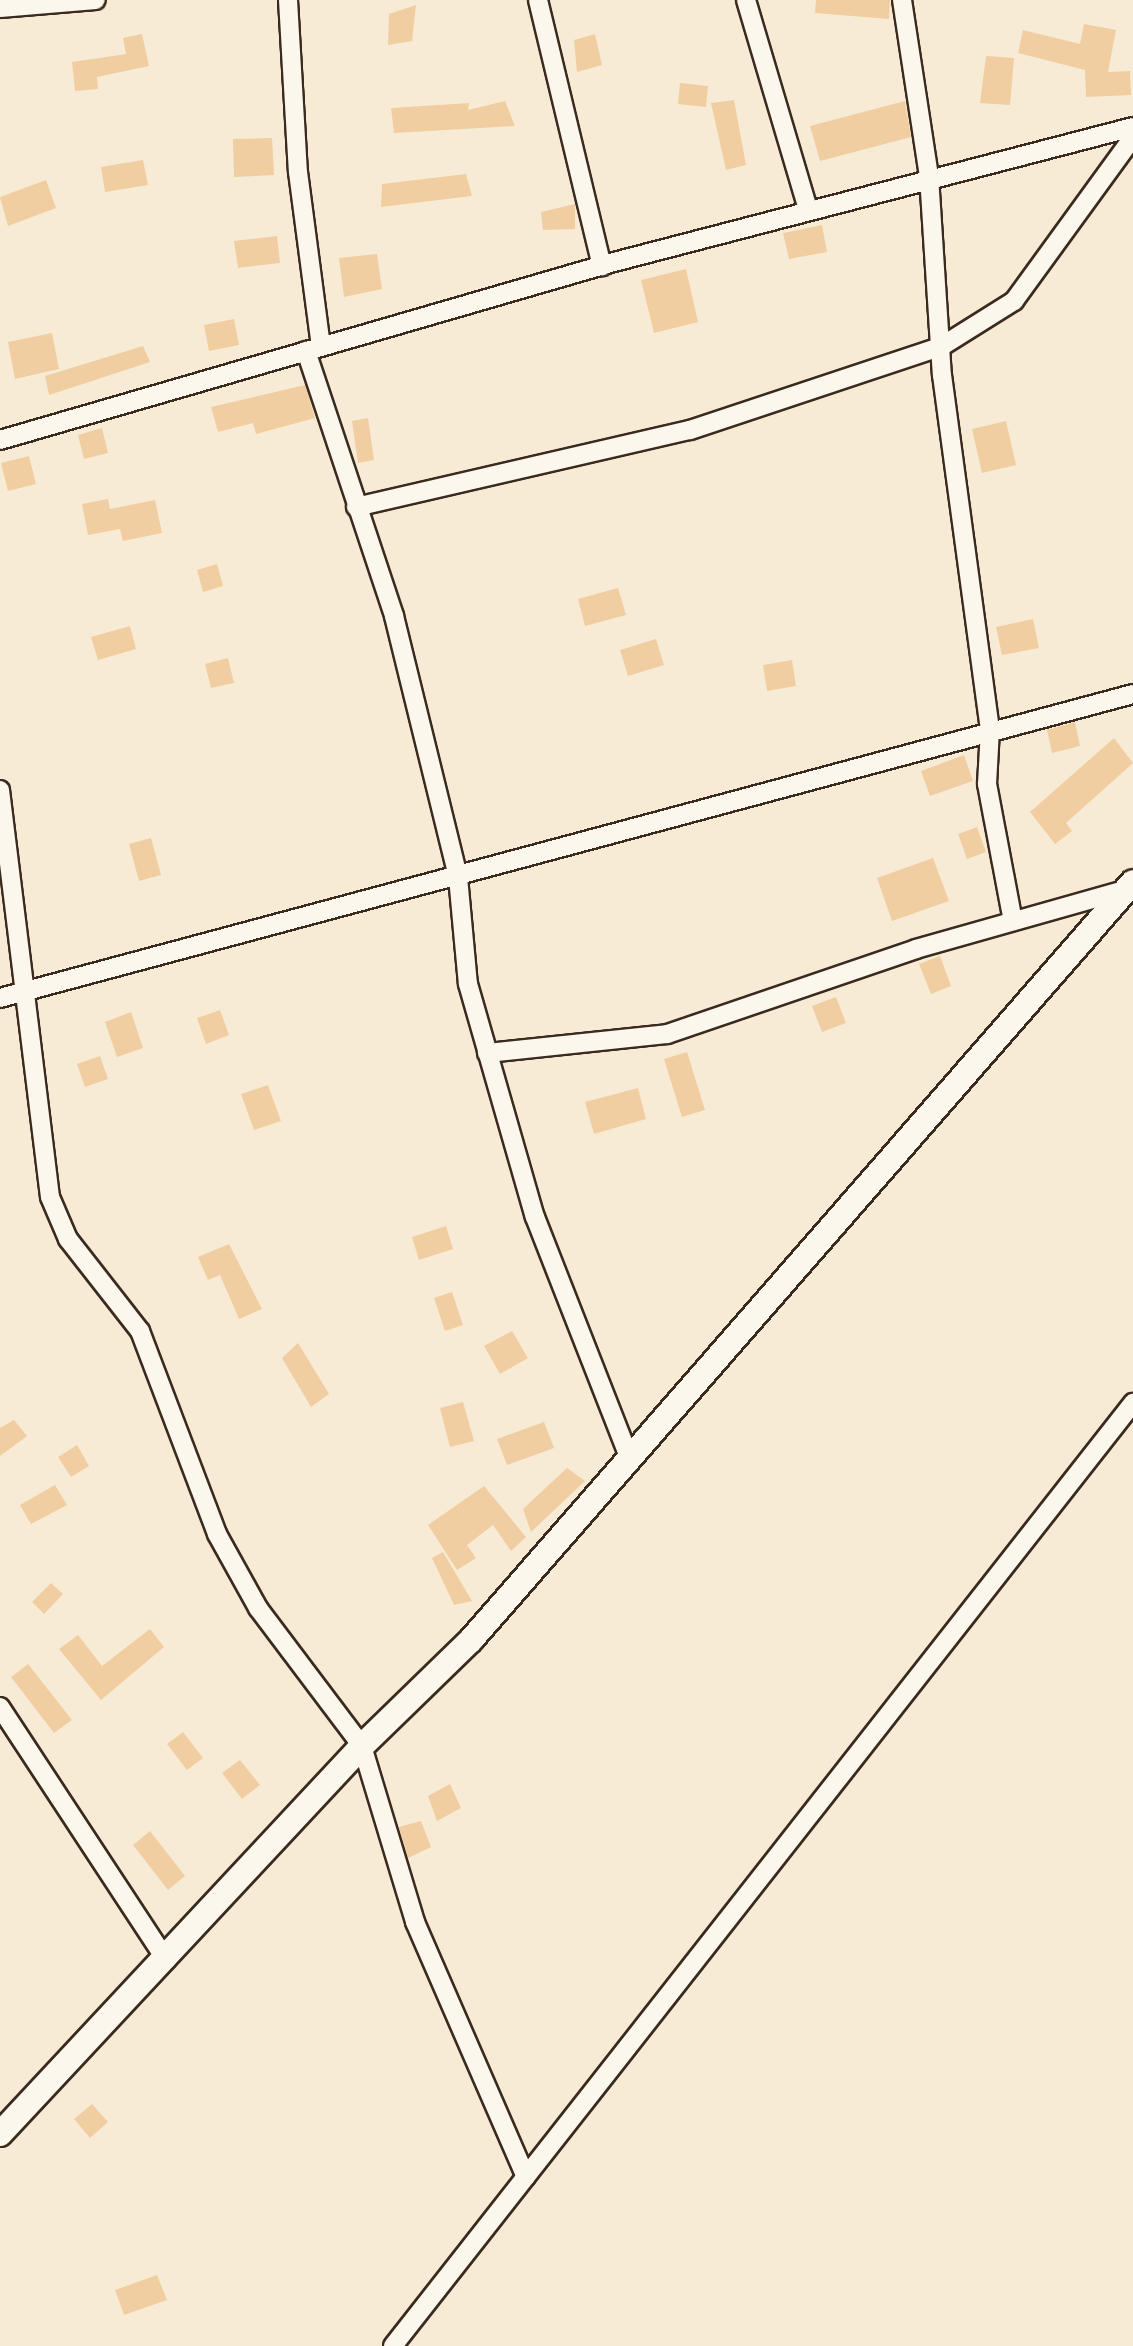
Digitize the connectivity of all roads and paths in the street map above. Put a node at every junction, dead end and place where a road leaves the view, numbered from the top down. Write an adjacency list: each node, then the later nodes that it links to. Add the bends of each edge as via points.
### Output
1 (96, 0): 6 (street)
2 (288, 0): 13 (street)
3 (538, 0): 11 (street)
4 (746, 0): 10 (street)
5 (902, 0): 9 (street)
6 (0, 8)
7 (1133, 127): 9 (street)
8 (1133, 137): 12 (street, via 1014,301)
9 (929, 176): 10 (street); 12 (street)
10 (808, 209): 11 (street)
11 (602, 266): 13 (street)
12 (942, 346): 15 (street, via 690,430); 17 (street)
13 (314, 348): 14 (street); 15 (street)
14 (0, 440)
15 (356, 507): 19 (street, via 394,616)
16 (1133, 694): 17 (street)
17 (990, 729): 19 (street); 21 (street, via 987,784)
18 (0, 790): 22 (street)
19 (458, 877): 22 (street); 24 (street, via 468,984)
20 (1130, 886): 21 (street); 26 (street)
21 (1013, 921): 24 (street, via 667,1034)
22 (21, 994): 23 (street); 28 (street, via 50,1197 68,1239 140,1331 217,1534 258,1608)
23 (0, 998)
24 (487, 1053): 26 (street, via 535,1217)
25 (1133, 1403): 31 (street)
26 (630, 1460): 28 (street, via 471,1640)
27 (0, 1707): 29 (street)
28 (362, 1746): 29 (street); 31 (street, via 415,1922)
29 (166, 1960): 30 (street)
30 (0, 2134)
31 (526, 2177): 32 (street)
32 (393, 2346)

